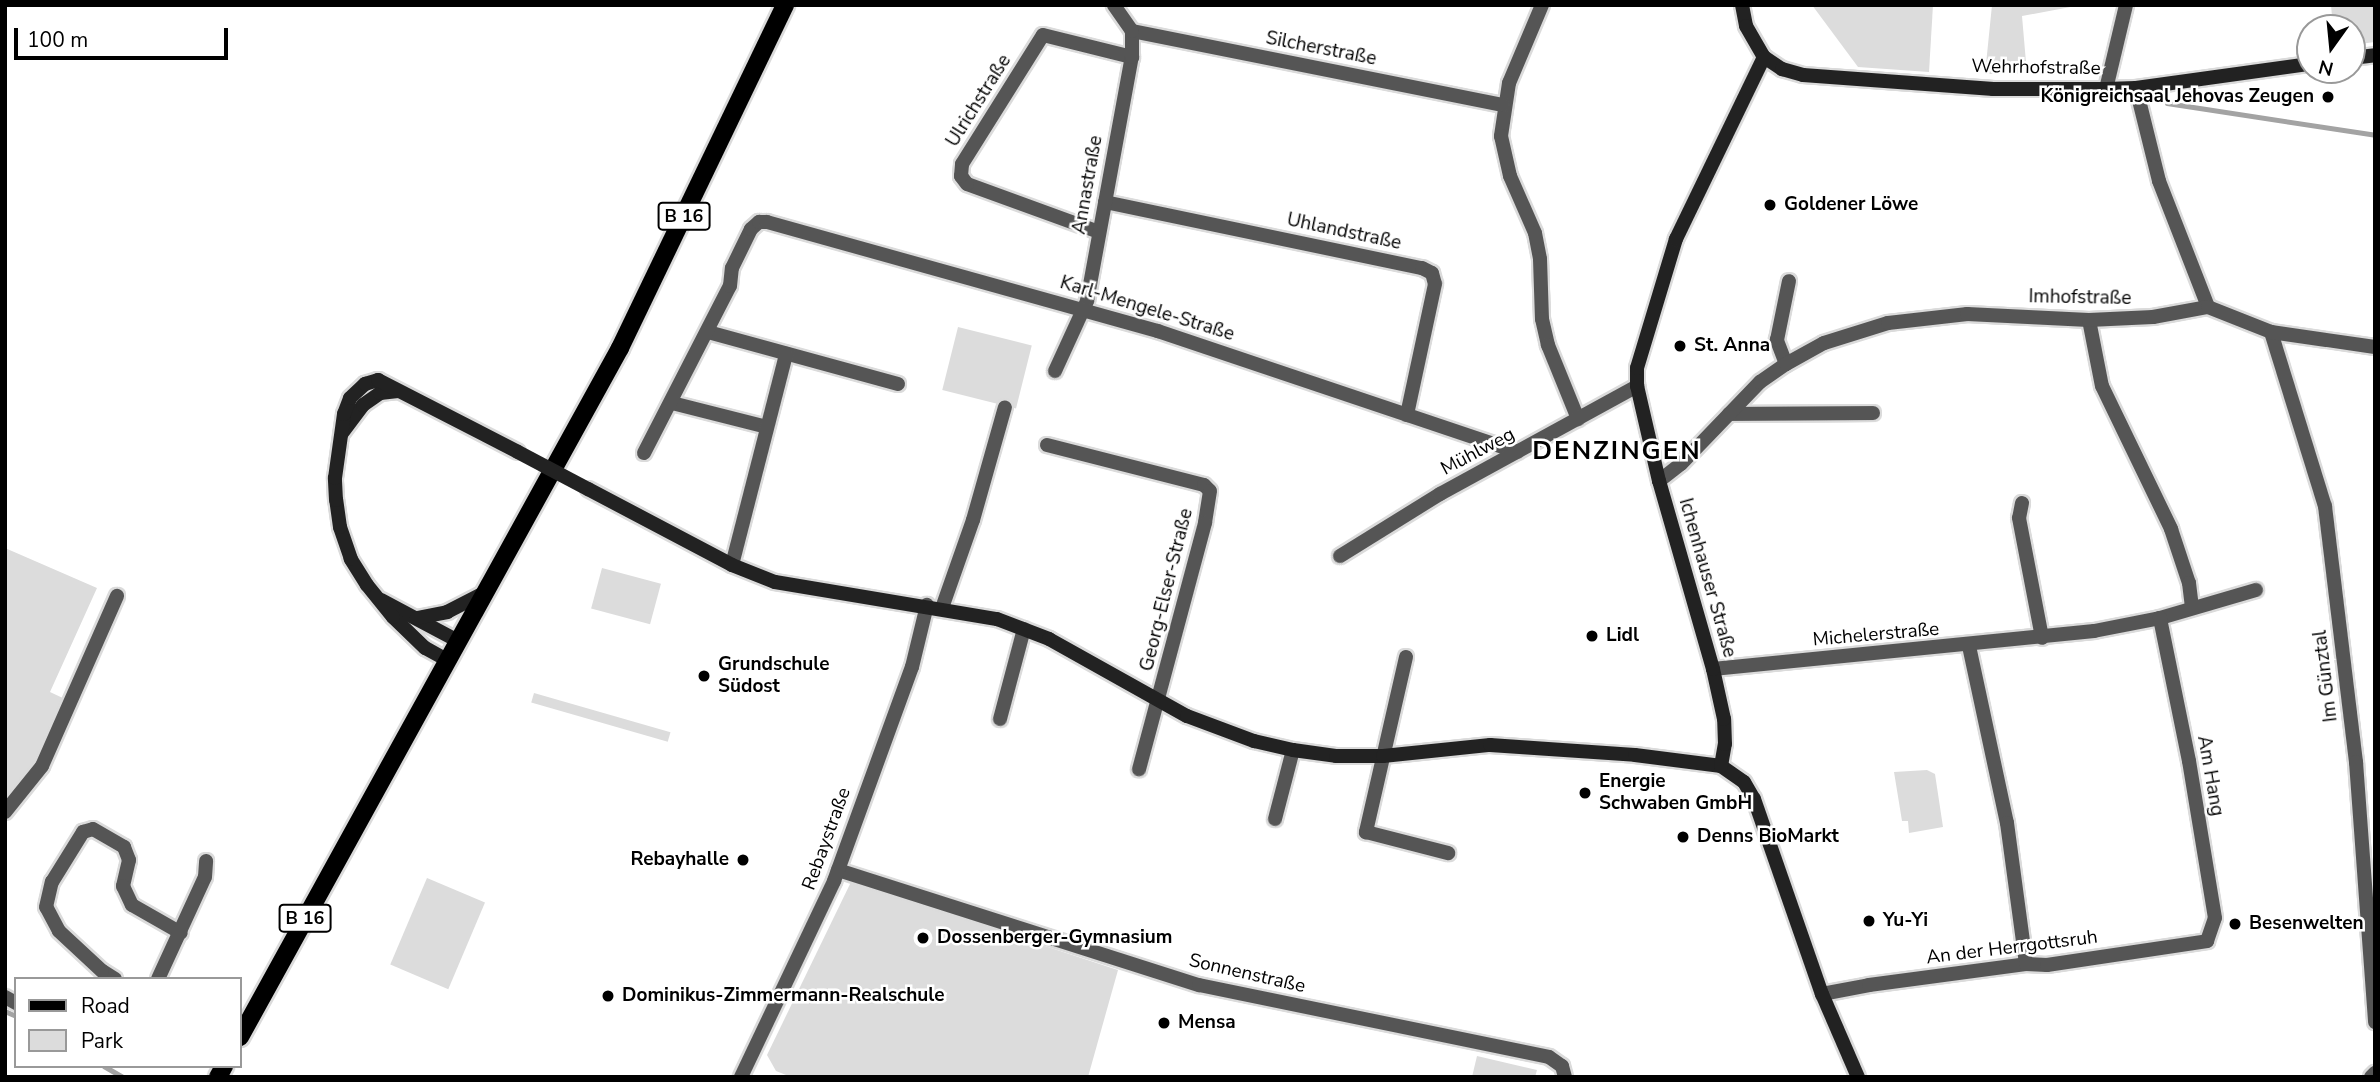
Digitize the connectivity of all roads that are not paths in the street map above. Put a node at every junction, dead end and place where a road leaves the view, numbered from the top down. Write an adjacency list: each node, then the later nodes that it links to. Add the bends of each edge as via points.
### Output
1 (785, 5): 44 (main road, B 16, via 620,348)
2 (1114, 5): 6 (street)
3 (1542, 5): 12 (street)
4 (1742, 5): 8 (street, via 1746,26)
5 (2126, 5): 11 (street)
6 (1132, 31): 7 (street, Annastraße); 12 (street, Silcherstraße)
7 (1132, 57): 13 (street, Annastraße); 14 (street, Ulrichstraße, via 1043,35 962,164 961,176 967,184)
8 (1764, 57): 11 (street, Wehrhofstraße, via 1783,69 1813,76 1993,89); 26 (street, Ichenhauser Straße, via 1676,239 1641,351)
9 (2296, 66): 10 (street, Wehrhofstraße)
10 (2136, 88): 11 (street, Wehrhofstraße); 16 (street, via 2159,181)
11 (2106, 89)
12 (1503, 105): 33 (street, via 1503,156 1535,233 1548,345)
13 (1105, 202): 14 (street, Annastraße); 32 (street, Uhlandstraße, via 1432,273 1435,284)
14 (1099, 232): 17 (street, Annastraße)
15 (1789, 281): 23 (street, via 1777,340)
16 (2208, 307): 18 (street, Imhofstraße, via 2153,317); 20 (street)
17 (1083, 309): 19 (street, Karl-Mengele-Straße, via 759,222 732,268 730,286); 24 (street, Annastraße); 32 (street, Karl-Mengele-Straße)
18 (2089, 320): 23 (street, Imhofstraße, via 1967,314 1888,323 1824,343); 49 (street, via 2102,386 2171,529 2189,583)
19 (708, 332): 22 (street); 28 (street)
20 (2271, 332): 21 (street); 76 (street, Im Günztal, via 2325,506 2356,762)
21 (2375, 347)
22 (786, 354): 25 (street); 34 (street)
23 (1786, 364): 31 (street, Imhofstraße)
24 (1055, 371)
25 (898, 384)
26 (1637, 386): 33 (street, Mühlweg); 39 (street, Ichenhauser Straße)
27 (400, 391): 35 (street, via 380,393 363,405); 35 (street, via 377,380 365,384 351,398); 42 (street, bridge)
28 (672, 403): 34 (street); 38 (street)
29 (1004, 407): 48 (street, via 973,520)
30 (1873, 413): 31 (street)
31 (1729, 414): 39 (street, Imhofstraße)
32 (1408, 415): 37 (street, Karl-Mengele-Straße)
33 (1578, 419): 37 (street, Mühlweg)
34 (767, 427): 42 (street)
35 (341, 434): 46 (street, via 335,478 340,527 351,559)
36 (1047, 445): 59 (street, Georg-Elser-Straße, via 1204,485 1210,491)
37 (1517, 452): 41 (street, Mühlweg)
38 (644, 453)
39 (1660, 481): 58 (street, Ichenhauser Straße)
40 (2022, 503): 53 (street, via 2019,518)
41 (1340, 556)
42 (732, 565): 47 (street, via 810,590)
43 (2256, 590): 49 (street, Michelerstraße)
44 (484, 593): 50 (street, via 447,612); 54 (main road, B 16)
45 (117, 596): 65 (street, via 42,766)
46 (380, 599): 50 (street); 57 (street, via 425,648)
47 (927, 606): 48 (street); 69 (street, Rebaystraße, via 912,667)
48 (942, 608): 52 (street)
49 (2192, 608): 51 (street, Michelerstraße)
50 (417, 618): 54 (street)
51 (2160, 618): 53 (street, Michelerstraße); 71 (street, Am Hang, via 2215,918)
52 (1024, 629): 59 (street); 60 (street)
53 (2042, 638): 55 (street, Michelerstraße)
54 (458, 641): 57 (main road, B 16)
55 (1969, 646): 58 (street, Michelerstraße); 72 (street, via 2007,823)
56 (1406, 657): 62 (street)
57 (447, 660): 77 (main road, B 16)
58 (1713, 669): 63 (street, Ichenhauser Straße, via 1724,719)
59 (1158, 702): 61 (street, via 1217,728); 64 (street)
60 (1000, 719)
61 (1293, 750): 62 (street); 66 (street)
62 (1383, 756): 63 (street, via 1490,745); 67 (street, via 1366,832)
63 (1721, 766): 75 (street, via 1744,782 1754,799)
64 (1139, 769)
65 (5, 812)
66 (1275, 819)
67 (1448, 853)
68 (206, 861): 70 (street, via 205,877)
69 (838, 870): 78 (street, Rebaystraße); 79 (street, Sonnenstraße, via 1199,985 1549,1057 1562,1066)
70 (181, 933): 73 (street, via 132,905 123,886 129,860 124,847 93,829 83,832 52,882 46,907 59,931); 74 (street)
71 (2207, 941): 72 (street, An der Herrgottsruh, via 2047,965)
72 (2026, 964): 75 (street, An der Herrgottsruh)
73 (112, 977)
74 (159, 977)
75 (1822, 994): 80 (street)
76 (2375, 1022)
77 (242, 1033)
78 (741, 1077)
79 (1565, 1077)
80 (1858, 1077)

